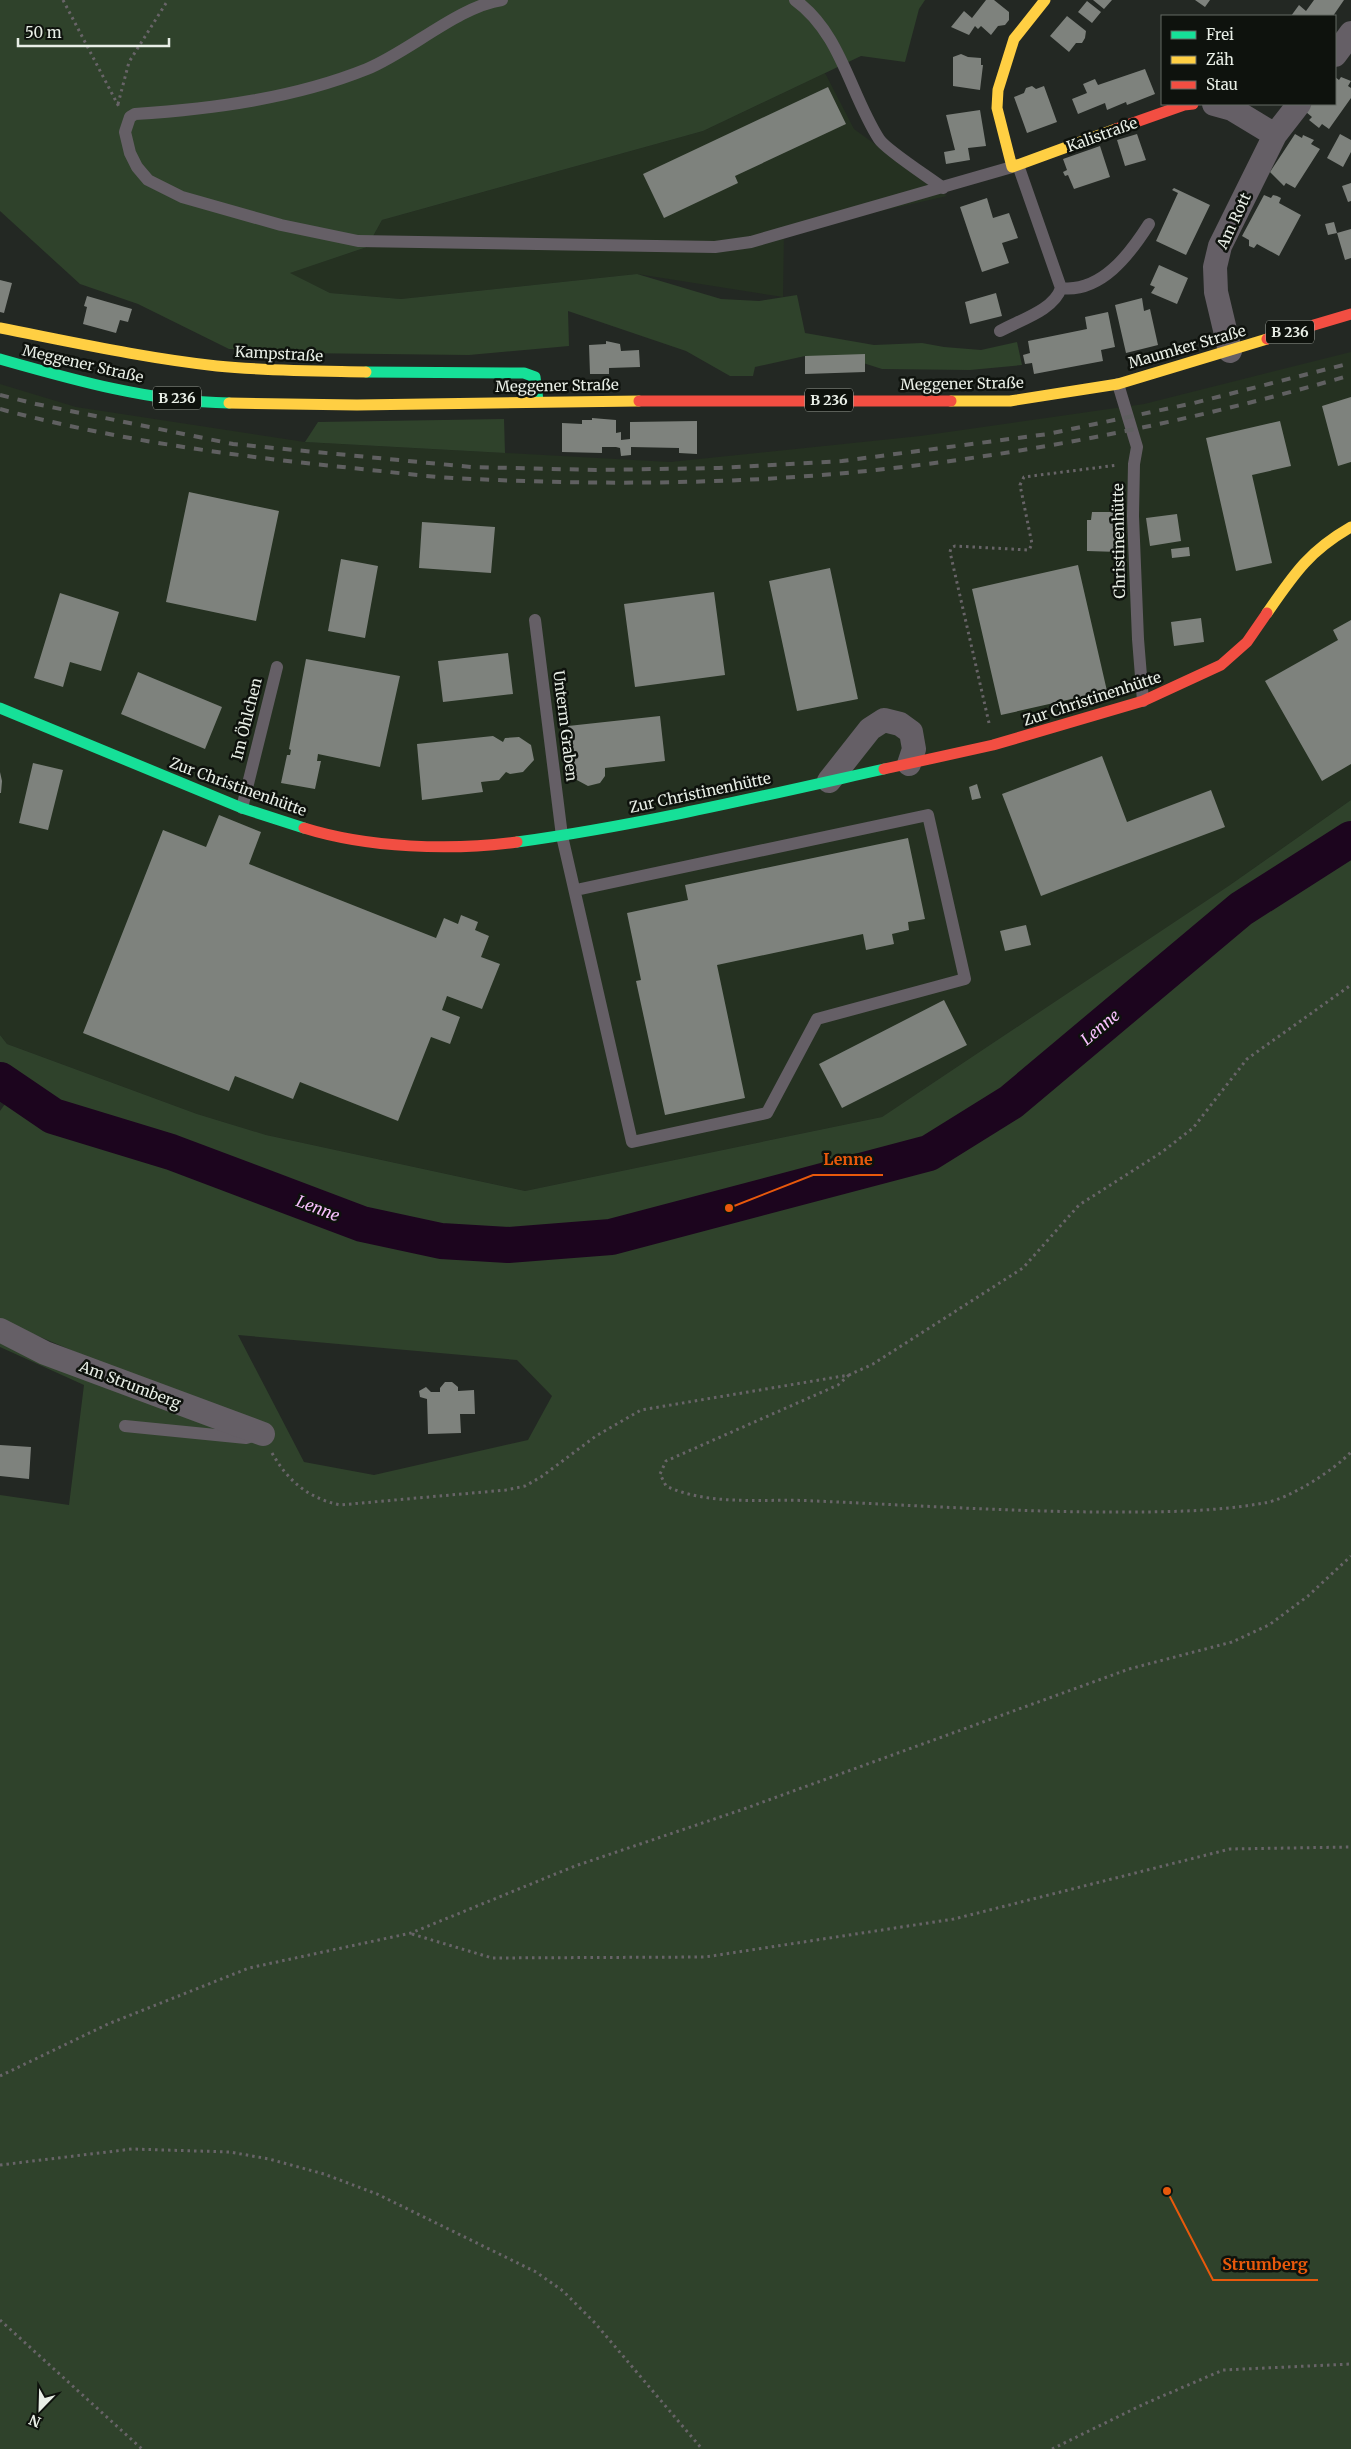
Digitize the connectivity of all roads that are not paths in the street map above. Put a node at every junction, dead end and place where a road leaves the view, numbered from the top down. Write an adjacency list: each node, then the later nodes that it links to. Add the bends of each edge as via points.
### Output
1 (502, 0): 11 (lane, via 453,20 368,68 324,84 258,99 136,114 127,123 130,153 148,180 165,190 280,225 358,241 715,247 751,242)
2 (795, 0): 11 (lane, via 830,39 880,141)
3 (1045, 0): 10 (street, via 1014,39 998,90 997,108)
4 (1351, 32): 5 (street)
5 (1336, 54)
6 (1184, 105): 10 (street, Kalistraße)
7 (1218, 105): 9 (street, via 1232,109)
8 (1297, 105): 9 (street, Am Rott)
9 (1275, 135): 17 (street, Am Rott, via 1220,246 1215,267 1216,292)
10 (1015, 166): 11 (lane); 13 (lane)
11 (943, 188)
12 (1149, 224): 13 (lane, via 1128,255 1111,272 1076,288)
13 (1061, 288): 16 (lane, via 1052,305)
14 (1351, 314): 17 (street, Maumker Straße / B 236)
15 (0, 328): 20 (street, Kampstraße, via 141,356 218,366 294,371 524,373 535,377)
16 (1000, 331)
17 (1230, 351): 19 (street, Maumker Straße / B 236)
18 (0, 359): 20 (street, Meggener Straße / B 236, via 128,392 217,403 357,406)
19 (1118, 384): 20 (street, Meggener Straße / B 236, via 1010,401); 24 (lane, Christinenhütte, via 1137,447 1134,464 1135,583)
20 (538, 401)
21 (1351, 527): 24 (street, Zur Christinenhütte, via 1325,542 1295,572 1247,642 1221,665)
22 (535, 620): 29 (lane, Unterm Graben)
23 (277, 667): 28 (lane, Im Öhlchen)
24 (1143, 701): 26 (street, Zur Christinenhütte, via 994,745)
25 (0, 708): 28 (street, Zur Christinenhütte)
26 (909, 764): 27 (street, Zur Christinenhütte); 27 (street, via 914,749 911,732 900,724 884,720 870,729)
27 (829, 781): 29 (street, Zur Christinenhütte)
28 (242, 808): 29 (street, Zur Christinenhütte, via 312,830 372,842 435,847 497,845)
29 (562, 836): 30 (lane, Unterm Graben)
30 (576, 890): 30 (lane, Unterm Graben, via 632,1142 767,1113 817,1019 965,979 928,815)
31 (0, 1330): 33 (street, Am Strumberg, via 45,1353)
32 (124, 1426): 33 (lane, via 246,1438)
33 (263, 1434)

